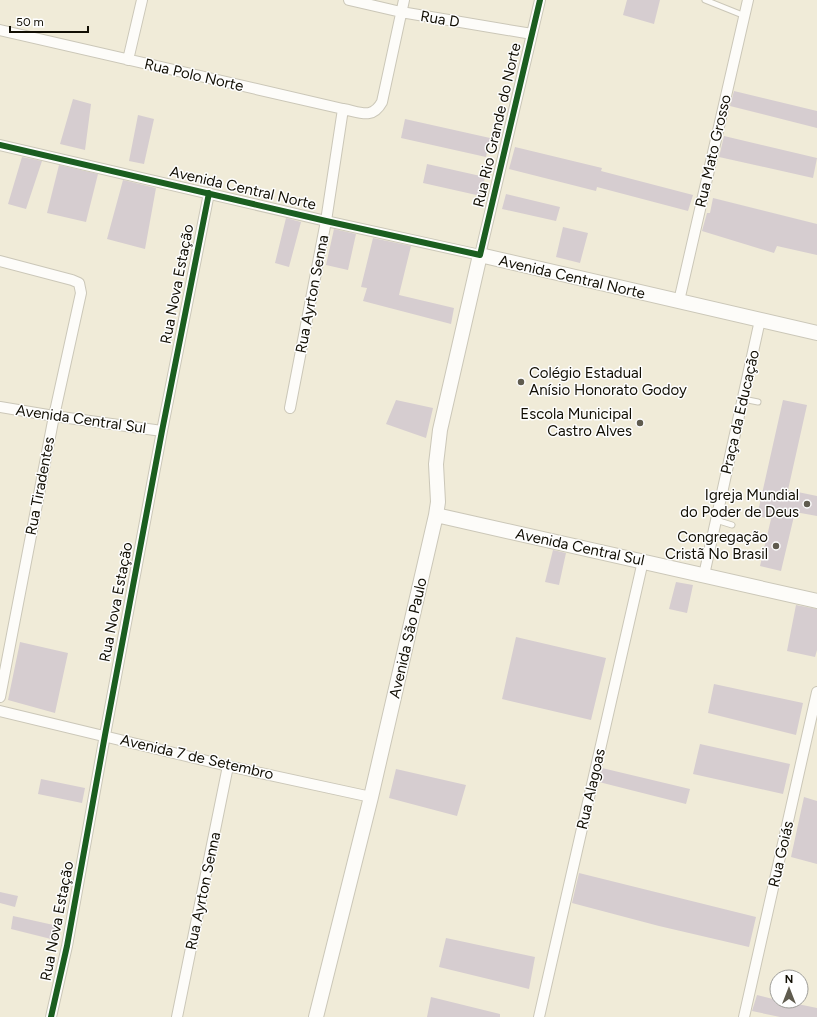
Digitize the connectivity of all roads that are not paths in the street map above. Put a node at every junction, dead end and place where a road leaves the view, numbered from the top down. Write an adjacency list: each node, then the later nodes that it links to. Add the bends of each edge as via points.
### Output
1 (142, 0): 12 (street)
2 (349, 0): 8 (street, Rua D)
3 (404, 0): 8 (street)
4 (540, 0): 11 (street, Rua Rio Grande do Norte)
5 (545, 0): 18 (street, Rua Rio Grande do Norte)
6 (705, 0): 9 (lane)
7 (748, 0): 9 (street, Rua Mato Grosso)
8 (401, 12): 11 (street, Rua D); 13 (street, Rua Polo Norte, via 382,102 378,109 368,113)
9 (744, 16): 20 (street, Rua Mato Grosso)
10 (0, 30): 12 (street, Rua Polo Norte)
11 (532, 34): 18 (street, Rua Rio Grande do Norte)
12 (128, 60): 13 (street, Rua Polo Norte)
13 (343, 109): 17 (street, Rua Ayrton Senna)
14 (0, 139): 17 (street)
15 (0, 145): 16 (street, Avenida Central Norte)
16 (209, 193): 17 (street, Avenida Central Norte); 28 (street, Rua Nova Estação)
17 (327, 218): 18 (street, Avenida Central Norte); 26 (street, Rua Ayrton Senna)
18 (481, 254): 20 (main road, Avenida Central Norte); 29 (main road, Avenida São Paulo, via 440,430)
19 (0, 261): 27 (street, Rua Tiradentes, via 78,283 80,293)
20 (679, 301): 21 (main road, Avenida Central Norte)
21 (760, 320): 22 (main road, Avenida Central Norte); 23 (street, Praça da Educação)
22 (817, 333)
23 (743, 399): 24 (lane); 30 (street, Praça da Educação)
24 (758, 402)
25 (0, 407): 27 (street, Avenida Central Sul)
26 (290, 408)
27 (54, 416): 28 (street, Avenida Central Sul); 36 (street, Rua Tiradentes)
28 (162, 431): 38 (street, Rua Nova Estação)
29 (436, 515): 32 (main road, Avenida Central Sul); 40 (main road, Avenida São Paulo)
30 (716, 520): 31 (lane); 33 (street, Praça da Educação)
31 (732, 524)
32 (643, 561): 33 (main road, Avenida Central Sul); 44 (street, Rua Alagoas)
33 (704, 575): 34 (main road, Avenida Central Sul)
34 (817, 601)
35 (817, 692): 45 (street, Rua Goiás)
36 (0, 697)
37 (0, 710): 38 (street, Avenida 7 de Setembro)
38 (104, 735): 39 (street, Avenida 7 de Setembro); 41 (street, Rua Nova Estação, via 67,946)
39 (228, 766): 40 (street, Avenida 7 de Setembro); 42 (street, Rua Ayrton Senna)
40 (371, 797): 43 (main road, Avenida São Paulo)
41 (51, 1017)
42 (177, 1017)
43 (316, 1017)
44 (539, 1017)
45 (744, 1017)

